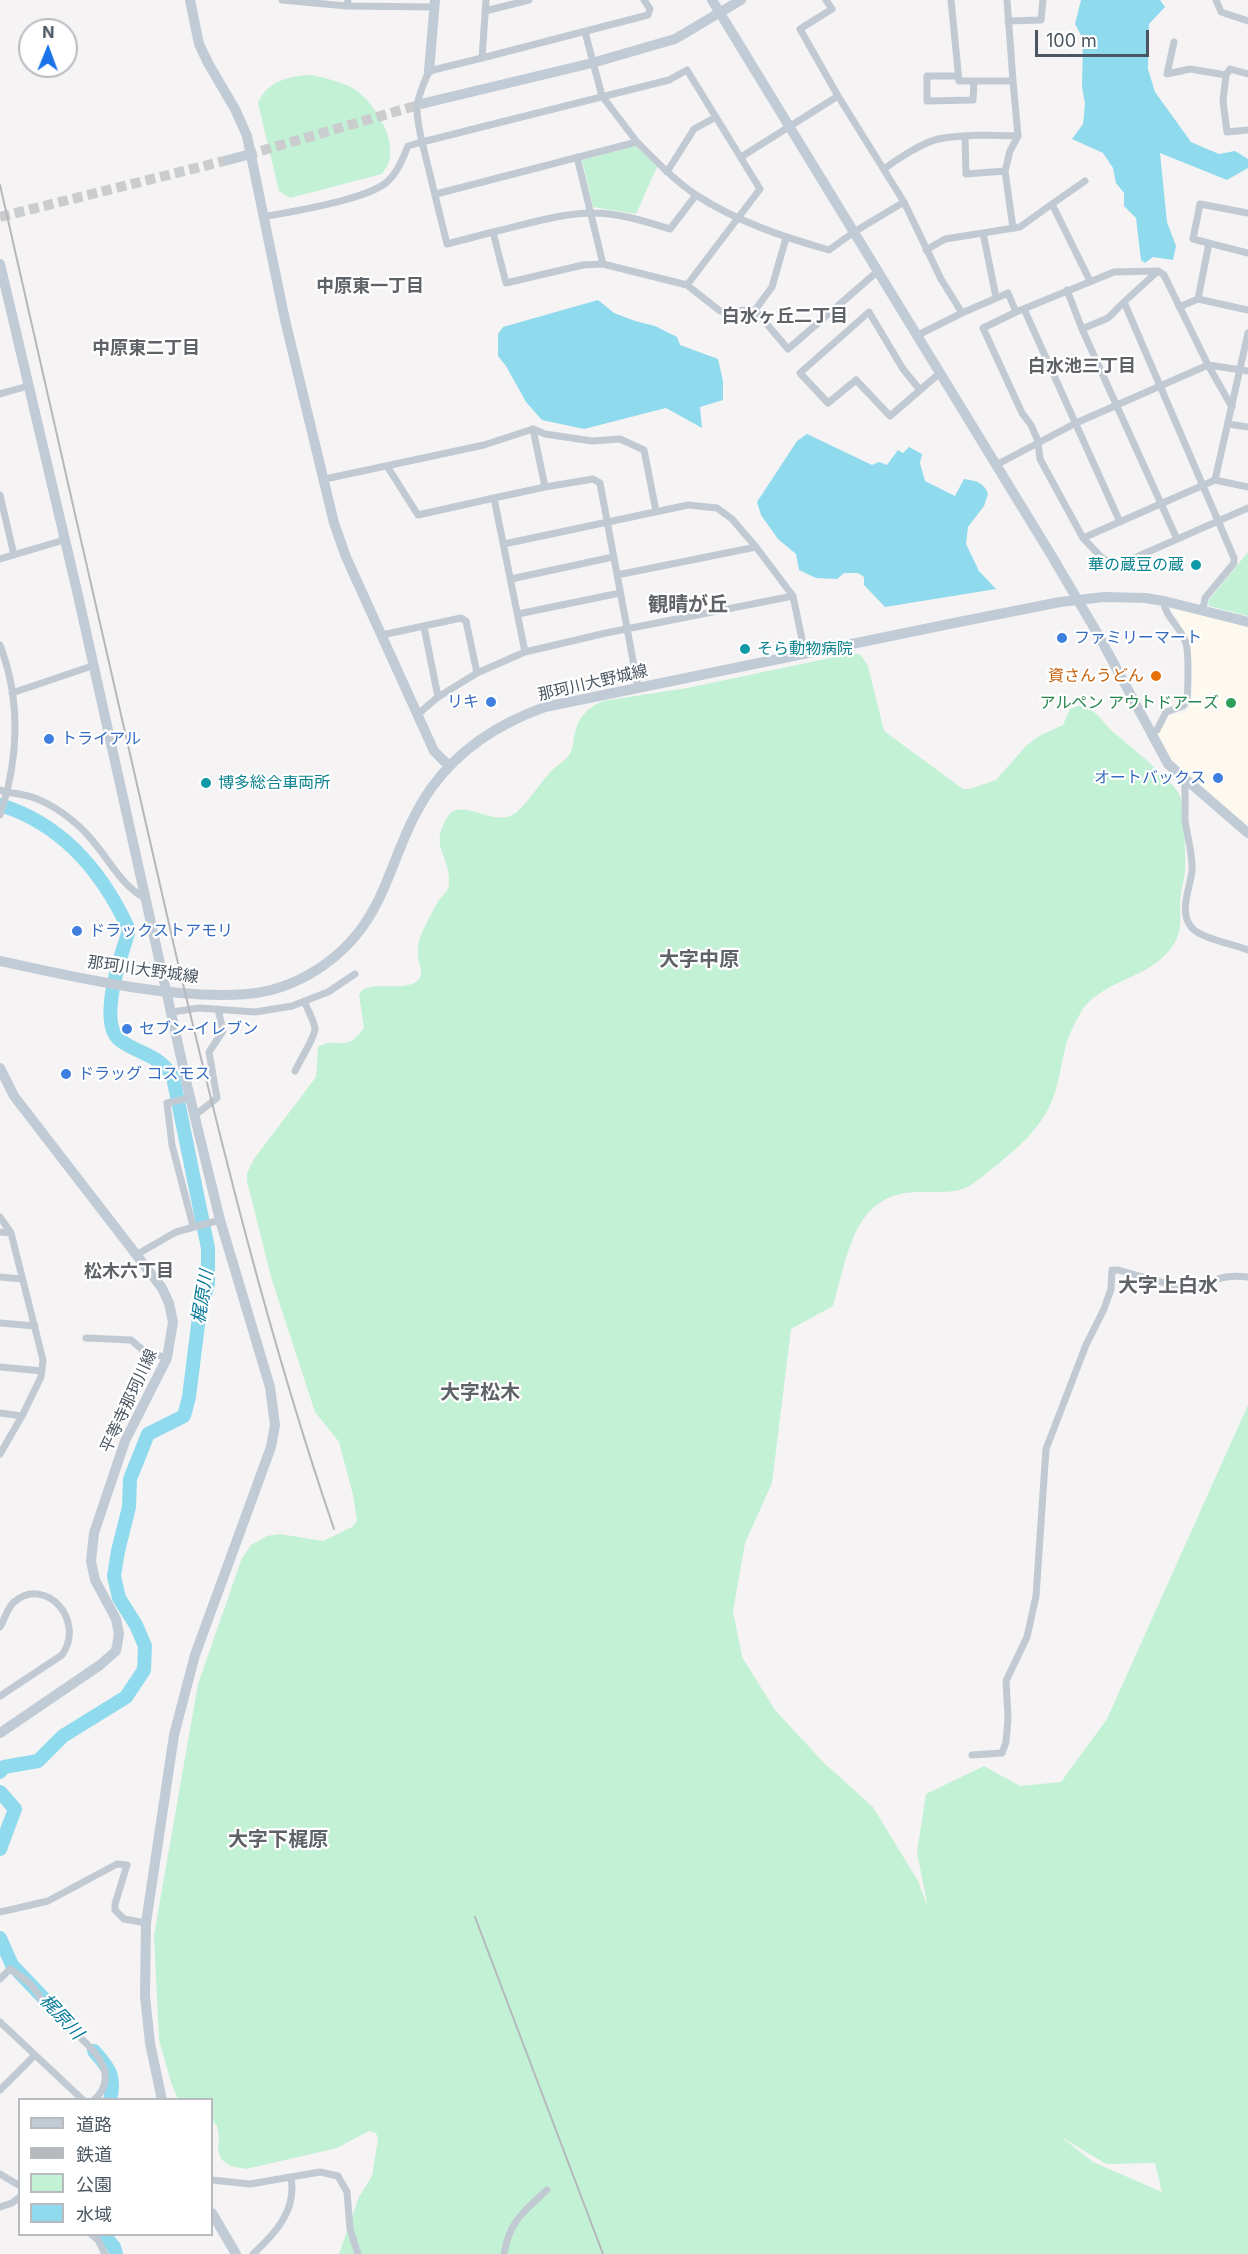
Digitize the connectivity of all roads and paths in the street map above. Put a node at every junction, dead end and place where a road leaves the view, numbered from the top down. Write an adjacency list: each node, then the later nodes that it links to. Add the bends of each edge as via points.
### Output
1 (190, 0): 53 (street, via 200,44 247,136)
2 (282, 0): 13 (street)
3 (486, 0): 15 (street)
4 (529, 0): 15 (street)
5 (644, 0): 19 (street, via 650,9 648,15)
6 (712, 0): 16 (street)
7 (741, 0): 16 (street)
8 (826, 0): 30 (street, via 832,9 800,29)
9 (951, 0): 26 (street)
10 (1007, 0): 17 (street)
11 (1042, 0): 17 (street, via 1041,20)
12 (1215, 0): 18 (street, via 1221,12)
13 (348, 3): 14 (street)
14 (435, 3): 23 (street)
15 (485, 11): 21 (street)
16 (721, 13): 22 (street, via 675,39); 33 (street)
17 (1008, 21): 28 (street)
18 (1248, 21)
19 (585, 32): 21 (street); 22 (street)
20 (1174, 42): 25 (street, via 1167,74 1190,69)
21 (482, 58): 23 (street)
22 (592, 63): 29 (street); 31 (street)
23 (429, 71): 37 (street, via 417,99)
24 (1248, 74): 25 (street, via 1230,69)
25 (1226, 75): 34 (street, via 1223,101 1227,132)
26 (958, 76): 27 (street, via 959,81); 27 (street, via 927,76 927,100 973,100)
27 (974, 81): 28 (street)
28 (1013, 81): 35 (street)
29 (602, 96): 32 (street, via 669,80 687,70); 37 (street); 38 (street)
30 (838, 96): 33 (street); 43 (street)
31 (425, 103)
32 (716, 117): 41 (street); 45 (street, via 694,129)
33 (790, 126): 41 (street); 57 (street)
34 (1248, 130)
35 (1018, 136): 36 (street); 44 (street)
36 (966, 137): 43 (street, via 936,140); 44 (street, via 966,174)
37 (422, 142): 47 (street); 53 (street, via 408,146 388,182 368,194)
38 (637, 142): 40 (street); 45 (street)
39 (247, 155): 42 (street)
40 (577, 157): 47 (street); 51 (street)
41 (741, 157): 54 (street, via 760,189)
42 (228, 160)
43 (884, 169): 49 (street)
44 (1005, 171): 55 (street)
45 (667, 172): 48 (street)
46 (1085, 181): 50 (street)
47 (436, 194): 56 (street, via 447,244)
48 (696, 195): 51 (street, via 670,229 633,218); 54 (street)
49 (904, 202): 57 (street); 61 (street)
50 (1052, 204): 55 (street); 68 (street)
51 (591, 213): 56 (street, via 570,214); 64 (street)
52 (1248, 213): 60 (street, via 1200,204 1193,239)
53 (263, 218): 100 (street)
54 (738, 218): 59 (street); 69 (street)
55 (1013, 228): 58 (street)
56 (493, 232): 64 (street, via 506,283)
57 (854, 232): 59 (street, via 829,250); 66 (street)
58 (983, 233): 61 (street, via 945,239); 71 (street)
59 (786, 238): 76 (street, via 772,286)
60 (1209, 243): 62 (street); 72 (street)
61 (926, 250): 79 (street)
62 (1248, 253)
63 (0, 264): 67 (street)
64 (603, 264): 69 (street)
65 (1158, 271): 68 (street, via 1114,272); 73 (street); 74 (street, via 1164,275)
66 (878, 272): 76 (street, via 788,349); 82 (street)
67 (1, 276): 87 (street)
68 (1090, 281): 70 (street)
69 (687, 285): 76 (street, via 720,311)
70 (1068, 290): 75 (street); 80 (street)
71 (996, 297): 78 (street, via 1008,293); 79 (street)
72 (1198, 299): 74 (street); 77 (street)
73 (1124, 302): 80 (street, via 1108,318); 88 (street)
74 (1179, 307): 83 (street)
75 (1024, 309): 78 (street); 93 (street)
76 (755, 310)
77 (1248, 310)
78 (1016, 312): 97 (street, via 983,328)
79 (962, 313): 82 (street)
80 (1082, 329): 91 (street)
81 (1248, 333): 84 (street)
82 (918, 335): 86 (street)
83 (1208, 365): 84 (street); 88 (street); 92 (street)
84 (1240, 370): 85 (street); 92 (street)
85 (1248, 371)
86 (940, 372): 89 (street); 98 (street)
87 (28, 386): 90 (street); 115 (street)
88 (1160, 387): 91 (street); 102 (street)
89 (920, 390): 89 (street, via 890,416 856,380 828,403 800,373 869,312)
90 (0, 394)
91 (1117, 405): 93 (street); 107 (street)
92 (1232, 407): 94 (street)
93 (1076, 423): 97 (street); 112 (street)
94 (1228, 424): 95 (street); 101 (street)
95 (1248, 427)
96 (533, 429): 99 (street, via 484,445); 104 (street); 109 (street, via 592,441 620,439 644,450)
97 (1038, 441): 98 (street); 113 (street, via 1040,459)
98 (996, 465): 125 (street)
99 (387, 466): 100 (street); 106 (street, via 418,515)
100 (325, 479): 132 (street, via 342,546)
101 (1215, 480): 102 (street); 103 (street)
102 (1204, 486): 107 (street); 111 (street)
103 (1248, 487)
104 (545, 488): 106 (street); 110 (street, via 592,479 600,483)
105 (0, 495): 118 (street)
106 (494, 498): 116 (street)
107 (1161, 504): 112 (street); 114 (street)
108 (1248, 508): 111 (street)
109 (656, 511): 110 (street); 117 (street, via 688,505 717,508)
110 (606, 521): 116 (street); 119 (street)
111 (1219, 521): 114 (street); 127 (street, via 1234,563 1205,597)
112 (1119, 522): 113 (street)
113 (1083, 538): 114 (street, via 1116,566)
114 (1177, 539)
115 (64, 540): 118 (street); 136 (street)
116 (504, 543): 122 (street)
117 (756, 547): 121 (street); 124 (street)
118 (14, 555): 120 (street)
119 (613, 557): 121 (street); 122 (street)
120 (0, 559)
121 (617, 576): 123 (street)
122 (511, 579): 128 (street)
123 (620, 593): 128 (street); 131 (street)
124 (794, 596): 131 (street); 135 (street)
125 (1078, 600): 126 (street, 那珂川大野城線, via 1124,597); 135 (street, 那珂川大野城線); 142 (street)
126 (1164, 601): 127 (street, 那珂川大野城線); 142 (street, via 1164,608 1186,644 1187,701 1166,712)
127 (1203, 609): 129 (street, 那珂川大野城線)
128 (518, 615): 134 (street)
129 (1248, 622)
130 (424, 627): 132 (street); 137 (street, via 461,618 466,621); 140 (street)
131 (627, 629): 134 (street); 138 (street)
132 (382, 636): 141 (street)
133 (0, 645): 139 (street)
134 (525, 652): 137 (street)
135 (805, 654): 138 (street, 那珂川大野城線)
136 (92, 666): 139 (street); 148 (street)
137 (477, 673): 140 (street)
138 (638, 687): 143 (street, 那珂川大野城線, via 523,715 493,730)
139 (12, 693): 145 (street, via 16,742)
140 (438, 697): 141 (street)
141 (418, 714): 143 (street, via 434,750)
142 (1151, 734): 144 (street, via 1167,764)
143 (449, 766): 152 (street, 那珂川大野城線, via 417,811 377,905 359,934 337,955 297,981 267,991)
144 (1184, 779): 147 (street); 149 (street, via 1192,870 1184,904 1187,915 1192,928 1200,934)
145 (3, 791): 146 (street); 148 (street, via 32,797 71,820 92,840 131,891)
146 (0, 814)
147 (1248, 833)
148 (145, 898): 152 (street)
149 (1248, 950)
150 (0, 961): 152 (street, 那珂川大野城線)
151 (355, 974): 153 (street, via 328,992)
152 (167, 992): 155 (street)
153 (304, 1001): 154 (street, via 255,1012); 157 (street, via 315,1035)
154 (218, 1009): 155 (street); 159 (street, via 223,1030 209,1052 217,1098)
155 (172, 1012): 158 (street)
156 (0, 1068): 165 (street, 平等寺那珂川線, via 14,1096)
157 (295, 1071)
158 (190, 1098): 159 (street); 162 (street, via 167,1103 172,1145)
159 (194, 1116): 161 (street)
160 (0, 1217): 164 (street)
161 (220, 1220): 162 (street); 183 (street, via 270,1387 275,1425 261,1478 187,1684 174,1735)
162 (193, 1226): 165 (street)
163 (0, 1232): 164 (street)
164 (11, 1233): 168 (street)
165 (136, 1255): 172 (street, 平等寺那珂川線, via 169,1303 173,1322)
166 (0, 1277): 168 (street)
167 (1248, 1277): 181 (street, via 1220,1276 1194,1291 1112,1270 1104,1309 1075,1371 1046,1449 1036,1596 1027,1637 1006,1681 1006,1742 1002,1753)
168 (22, 1279): 170 (street)
169 (0, 1323): 170 (street)
170 (35, 1326): 174 (street)
171 (86, 1338): 172 (street, via 131,1340 144,1351)
172 (167, 1358): 180 (street, 平等寺那珂川線, via 125,1441 94,1533 91,1561 95,1580 116,1619 116,1651)
173 (0, 1368): 174 (street)
174 (42, 1371): 176 (street)
175 (0, 1413): 176 (street)
176 (22, 1416): 177 (street)
177 (0, 1454)
178 (0, 1627): 179 (street, via 13,1603 36,1594 55,1601 71,1633 69,1646 62,1655)
179 (0, 1696)
180 (0, 1733)
181 (972, 1755)
182 (3, 1911): 183 (street, via 48,1900 117,1864 127,1865 115,1910 124,1919)
183 (146, 1923): 190 (street, via 145,1996)
184 (0, 1979): 189 (street, via 10,1969 20,1975 49,2011 92,2048 104,2072 103,2087)
185 (0, 2022): 186 (street)
186 (34, 2055): 187 (street); 188 (street)
187 (0, 2090)
188 (81, 2098)
189 (95, 2098)
190 (162, 2098)
191 (0, 2174): 194 (street)
192 (291, 2178): 193 (street, via 250,2184); 202 (street, via 292,2195 286,2215); 203 (street, via 320,2172 338,2176 347,2192 350,2229)
193 (213, 2180)
194 (18, 2185)
195 (547, 2190): 204 (street, via 514,2222)
196 (18, 2198): 197 (street)
197 (0, 2207)
198 (213, 2214): 201 (street)
199 (92, 2236): 200 (street)
200 (105, 2254)
201 (236, 2254)
202 (253, 2254)
203 (358, 2254)
204 (504, 2254)

